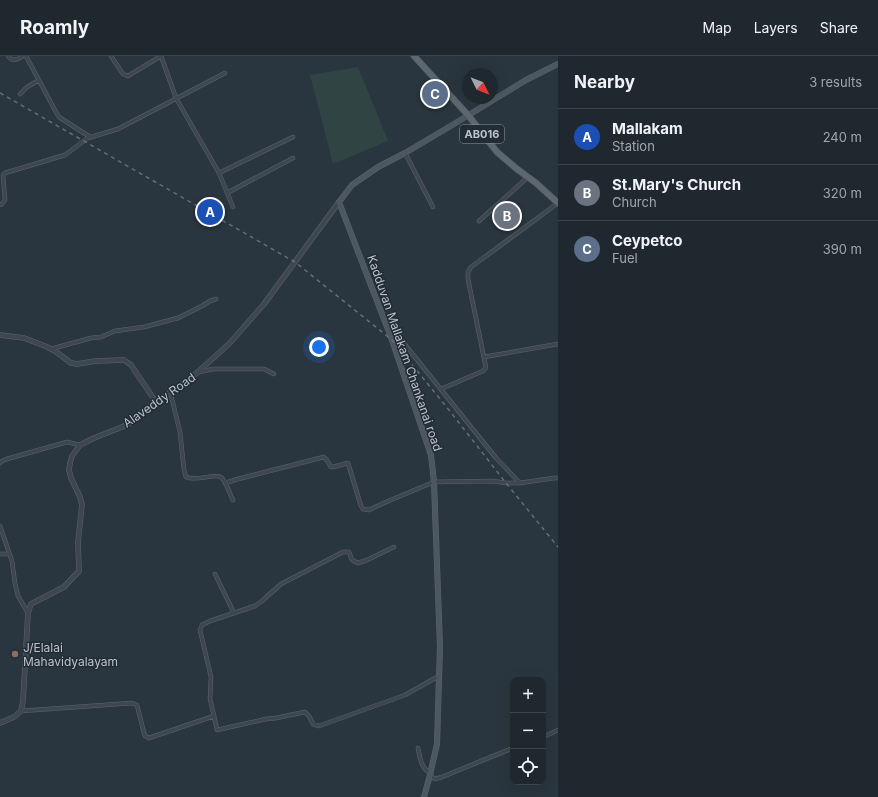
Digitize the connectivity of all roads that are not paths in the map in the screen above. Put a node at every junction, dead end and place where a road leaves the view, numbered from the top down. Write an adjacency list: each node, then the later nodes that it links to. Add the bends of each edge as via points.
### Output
1 (8, 56): 2 (street, via 17,60)
2 (25, 56): 8 (street)
3 (111, 56): 4 (street, via 123,74 128,76)
4 (161, 56): 10 (street)
5 (414, 56): 11 (main road, AB016)
6 (558, 64): 11 (main road)
7 (225, 74): 10 (street)
8 (39, 80): 9 (street); 12 (street, via 59,117)
9 (20, 94)
10 (176, 98): 12 (street, via 118,128); 16 (street)
11 (468, 115): 14 (main road); 17 (main road, AB016, via 497,152)
12 (90, 137): 21 (street, via 65,155 3,175 5,200)
13 (293, 137): 16 (street)
14 (405, 154): 19 (main road, via 378,167 352,185); 23 (street)
15 (293, 158): 18 (street)
16 (219, 174): 18 (street)
17 (528, 177): 20 (main road, AB016); 24 (street)
18 (227, 193): 22 (street)
19 (340, 202): 26 (main road, Kadduvan Mallakam Chankanai road); 31 (street, Alaveddy Road, via 264,304 229,344)
20 (558, 203): 30 (street, via 471,267 468,272)
21 (0, 205)
22 (233, 207)
23 (433, 207)
24 (479, 221)
25 (216, 298): 29 (street, via 178,318 115,331 102,337)
26 (384, 317): 33 (street); 39 (main road, Kadduvan Mallakam Chankanai road, via 431,455)
27 (0, 335): 29 (street, via 24,338)
28 (558, 344): 30 (street)
29 (51, 349): 35 (street, via 71,363 77,364 124,360 131,365)
30 (484, 357): 33 (street, via 486,368 483,371)
31 (199, 372): 32 (street, via 213,369 264,369); 34 (street, Alaveddy Road)
32 (274, 374)
33 (441, 390): 41 (street)
34 (170, 391): 35 (street, Alaveddy Road); 40 (street, via 180,432 186,477 194,479 217,476)
35 (156, 402): 36 (street, Alaveddy Road, via 132,422)
36 (80, 445): 37 (street, via 67,442); 48 (street, via 72,456 69,470 82,505 78,542 79,571 64,587 31,604)
37 (0, 463)
38 (558, 478): 41 (street)
39 (434, 482): 40 (street, via 369,510 361,506 348,463 330,467 324,457); 41 (street, via 492,481); 50 (main road, Kadduvan Mallakam Chankanai road, via 440,647)
40 (225, 484): 42 (street)
41 (520, 484)
42 (233, 500)
43 (0, 526): 46 (street)
44 (394, 547): 49 (street, via 358,563 352,560 349,552 343,552 281,584 255,606)
45 (0, 554): 46 (street)
46 (9, 554): 48 (street, via 18,596)
47 (215, 574): 49 (street)
48 (28, 613): 51 (street)
49 (234, 613): 52 (street, via 210,621 202,625 200,630 210,677 210,699)
50 (438, 676): 52 (street, via 405,695 319,726 313,724 305,712 217,730); 58 (main road, Kadduvan Mallakam Chankanai road, via 437,744)
51 (21, 711): 52 (street, via 132,703 137,705 144,734 149,738); 53 (street)
52 (214, 716)
53 (0, 723)
54 (558, 731): 55 (street)
55 (546, 735)
56 (418, 748): 58 (street, via 424,768)
57 (511, 749): 58 (street, via 442,777 435,779)
58 (431, 772): 59 (main road, Kadduvan Mallakam Chankanai road)
59 (424, 797)

